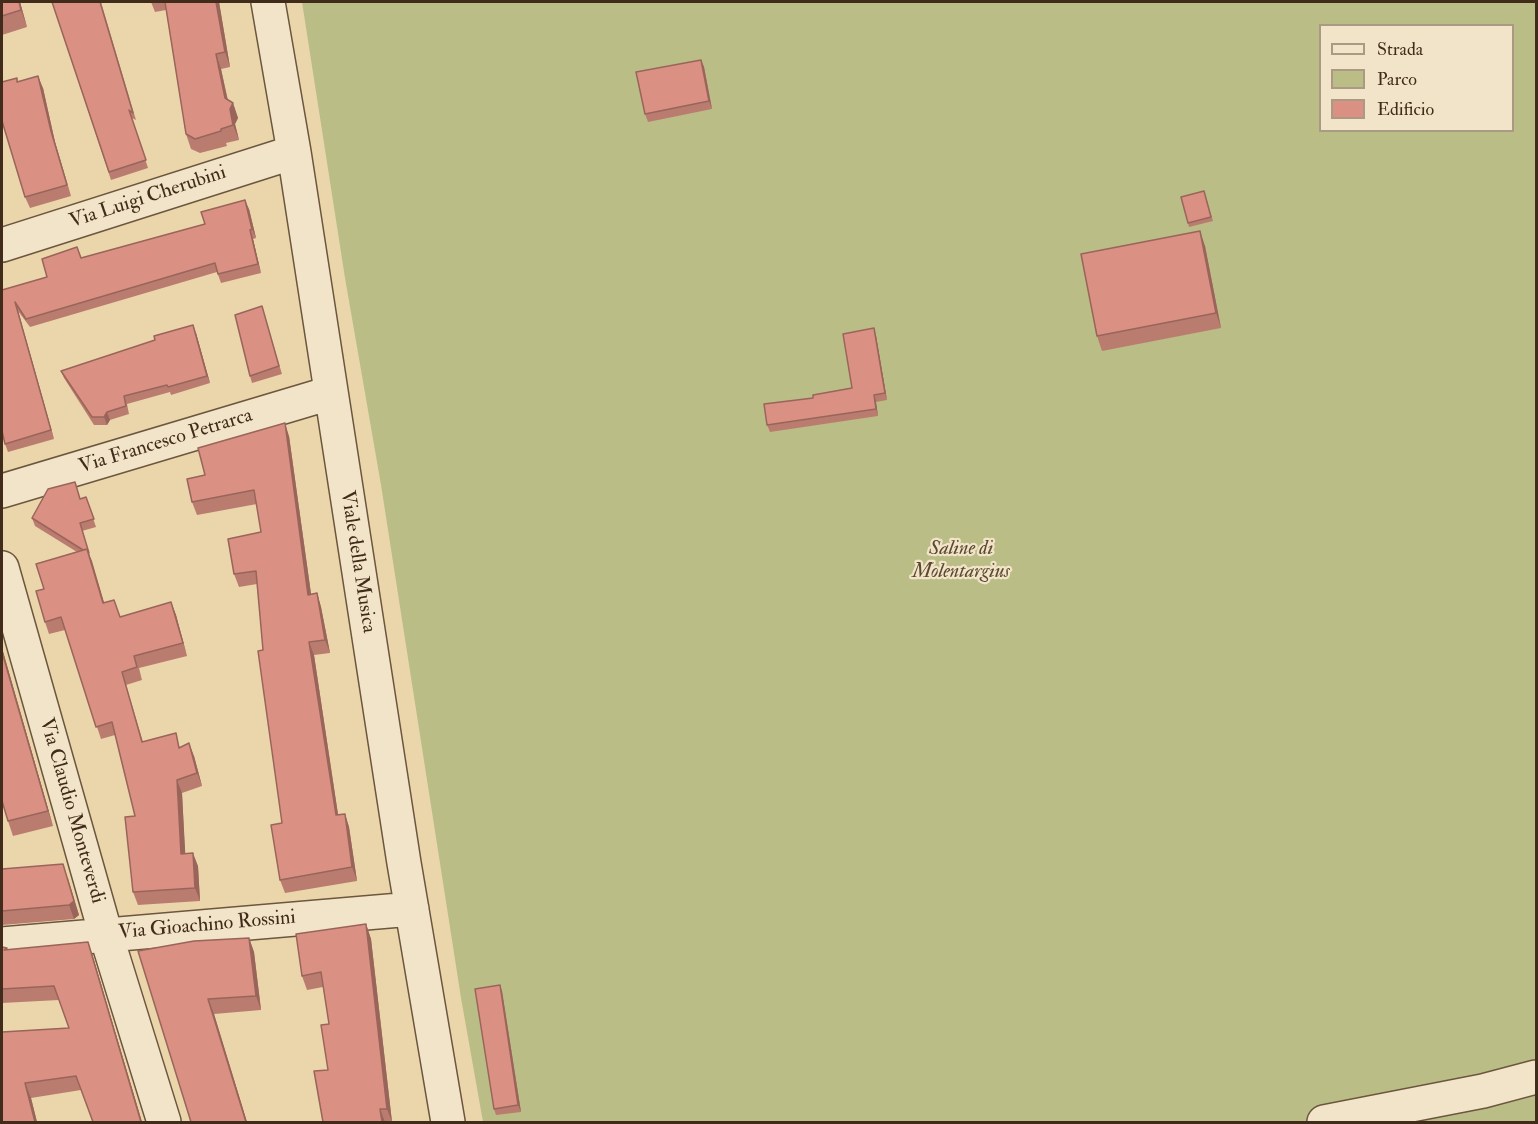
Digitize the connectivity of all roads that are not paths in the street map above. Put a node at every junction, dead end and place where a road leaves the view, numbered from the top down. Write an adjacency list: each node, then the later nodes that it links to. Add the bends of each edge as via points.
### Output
1 (268, 2): 2 (street, Viale della Musica)
2 (294, 152): 3 (street, Via Luigi Cherubini); 4 (street, Viale della Musica)
3 (2, 245)
4 (330, 393): 5 (street, Via Francesco Petrarca); 7 (street, Viale della Musica)
5 (2, 491)
6 (2, 568): 8 (street, Via Claudio Monteverdi)
7 (412, 909): 8 (street, Via Gioachino Rossini); 12 (street, Viale della Musica)
8 (106, 935): 9 (street, Via Gioachino Rossini); 11 (street, Via Claudio Monteverdi)
9 (2, 944)
10 (1536, 1077): 13 (street)
11 (164, 1122)
12 (448, 1122)
13 (1324, 1122)

